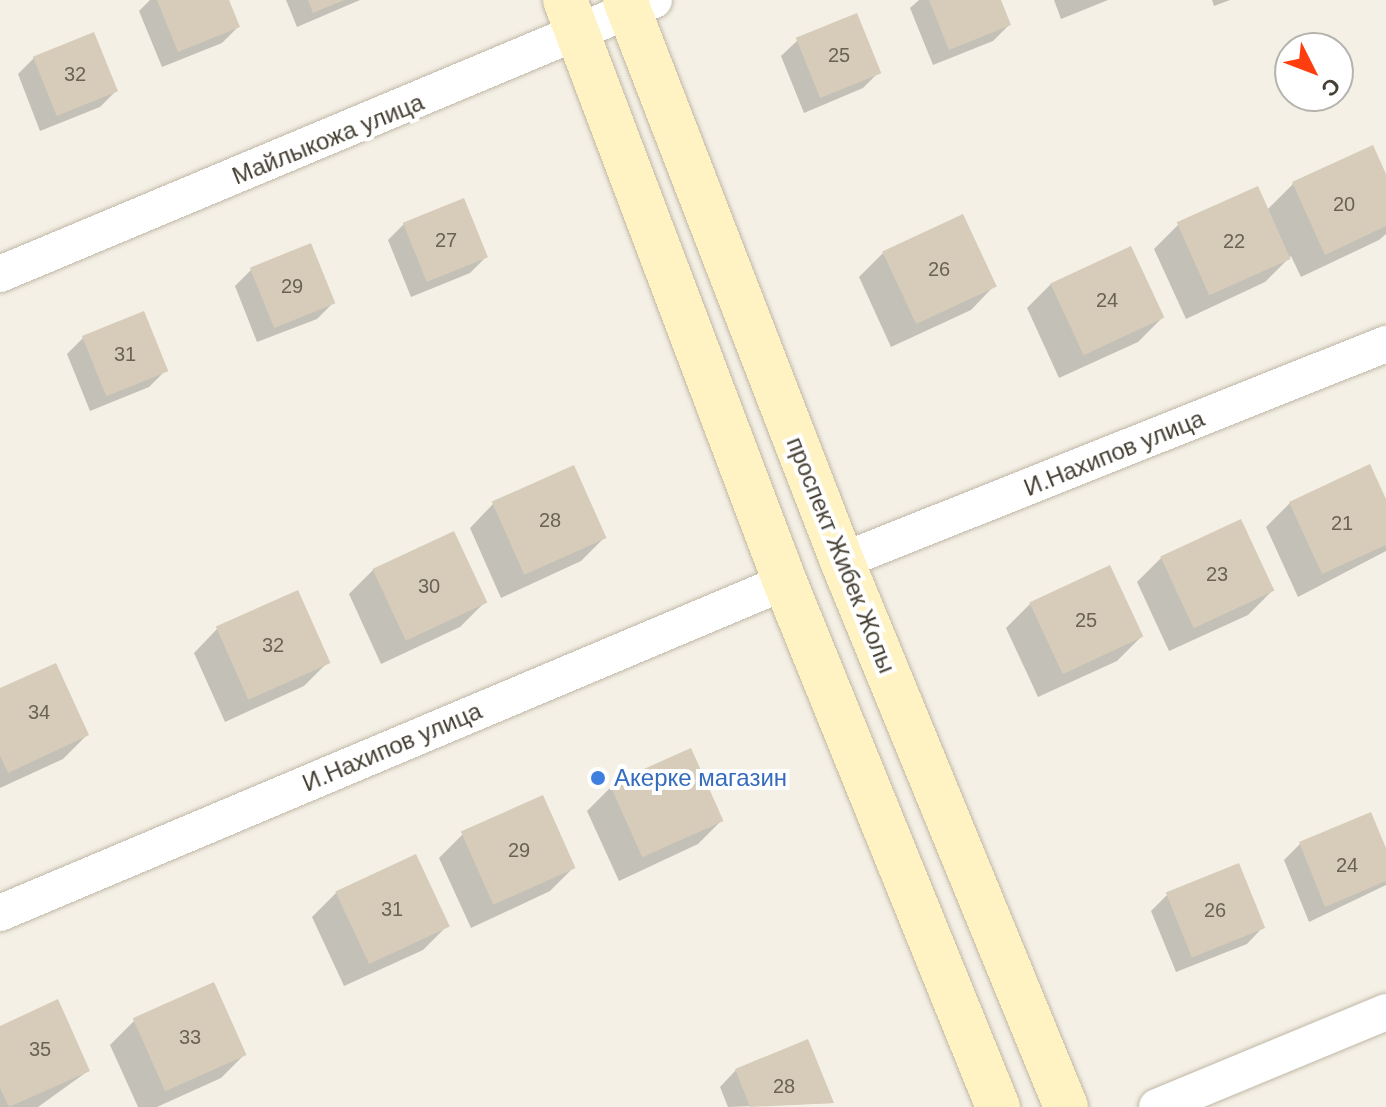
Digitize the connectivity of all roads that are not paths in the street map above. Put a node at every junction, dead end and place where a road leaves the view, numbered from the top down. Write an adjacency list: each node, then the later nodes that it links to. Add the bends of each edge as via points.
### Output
1 (636, 4): 2 (street, Майлыкожа улица); 5 (street, проспект Жибек Жолы)
2 (572, 17): 3 (street, Майлыкожа улица); 6 (street)
3 (0, 274)
4 (1386, 344): 5 (street, И.Нахипов улица)
5 (842, 561): 10 (street, проспект Жибек Жолы)
6 (785, 582): 7 (street, И.Нахипов улица); 9 (street)
7 (0, 913)
8 (1386, 1012): 11 (street)
9 (998, 1107)
10 (1066, 1107)
11 (1157, 1107)

